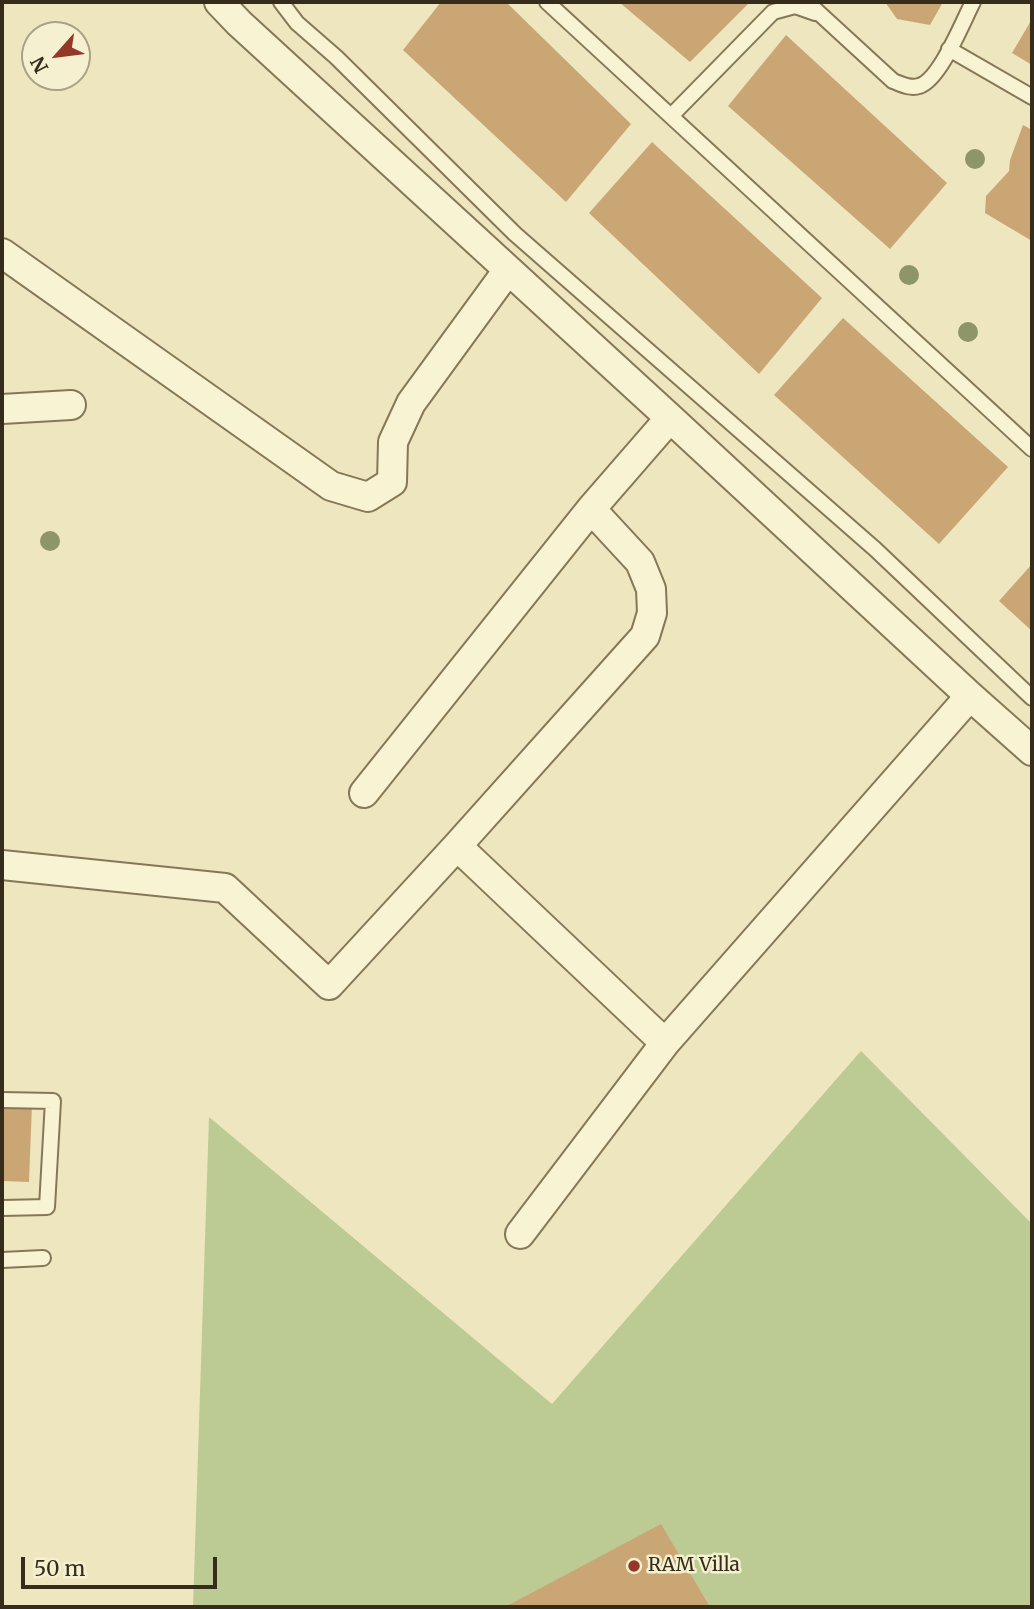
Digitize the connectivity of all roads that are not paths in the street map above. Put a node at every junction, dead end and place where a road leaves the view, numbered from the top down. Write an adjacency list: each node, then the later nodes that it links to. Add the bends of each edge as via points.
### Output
1 (219, 2): 11 (street)
2 (281, 2): 18 (lane, via 297,23 515,234 875,549)
3 (547, 2): 9 (lane)
4 (807, 2): 6 (lane)
5 (973, 2): 7 (lane)
6 (820, 14): 7 (lane, via 893,81 907,87 921,86 935,74); 9 (lane, via 795,6 773,12)
7 (949, 49): 8 (lane)
8 (1032, 97)
9 (671, 116): 15 (lane)
10 (2, 253): 11 (street, via 331,486 368,497 392,482 393,442 411,404)
11 (508, 270): 14 (street)
12 (71, 405): 13 (street)
13 (2, 409)
14 (670, 418): 16 (street); 17 (street)
15 (1032, 449)
16 (591, 509): 20 (street); 21 (street, via 640,562 651,589 652,613 645,636)
17 (970, 696): 19 (street); 23 (street)
18 (1032, 698)
19 (1032, 751)
20 (364, 793)
21 (457, 846): 22 (street, via 329,985 225,888); 23 (street)
22 (2, 865)
23 (665, 1043): 26 (street)
24 (2, 1100): 25 (lane, via 54,1101 47,1207)
25 (2, 1208)
26 (520, 1234)
27 (43, 1258): 28 (lane)
28 (2, 1260)

